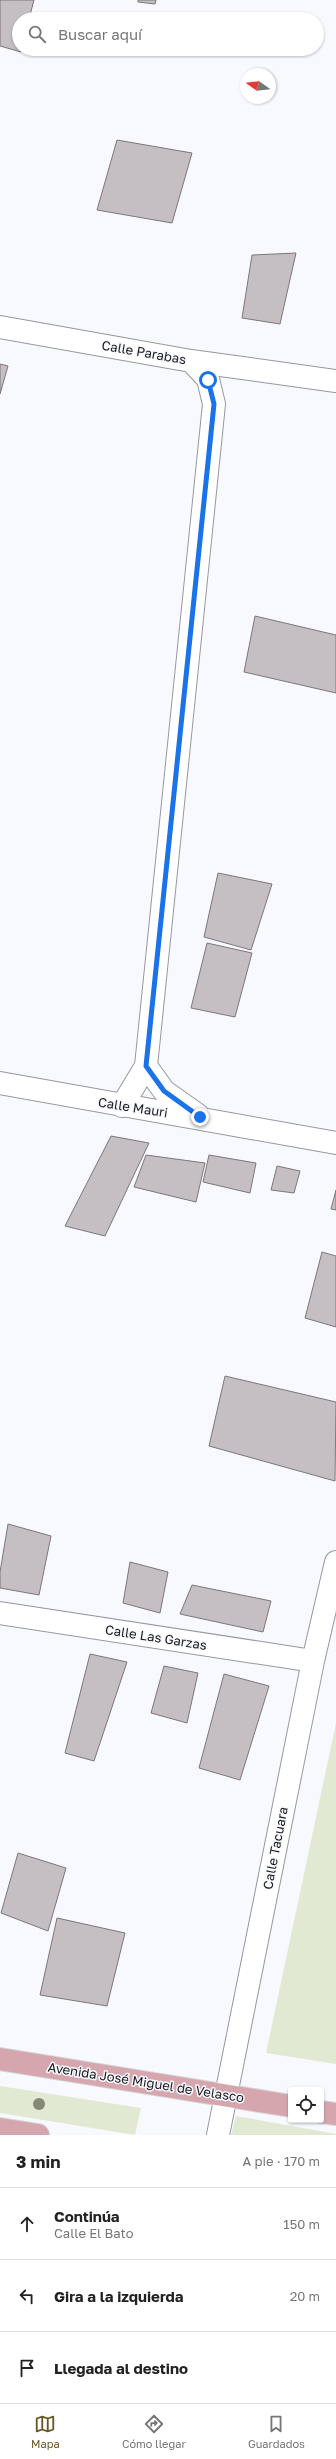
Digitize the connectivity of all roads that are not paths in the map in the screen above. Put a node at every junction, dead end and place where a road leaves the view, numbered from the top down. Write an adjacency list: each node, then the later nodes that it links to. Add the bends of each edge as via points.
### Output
1 (0, 327): 2 (street, Calle Parabas)
2 (191, 361): 3 (street, Calle Parabas); 4 (street, via 208,380 214,404)
3 (336, 381)
4 (146, 1066): 6 (street); 7 (street, via 164,1091)
5 (0, 1084): 6 (street, Calle Mauri)
6 (122, 1106): 7 (street, Calle Mauri)
7 (200, 1117): 8 (street, Calle Mauri)
8 (336, 1143)
9 (336, 1562): 11 (street, Calle Tacuara)
10 (0, 1612): 11 (street, Calle Las Garzas)
11 (313, 1661): 13 (street, Calle Tacuara)
12 (0, 2059): 13 (main road, Avenida José Miguel de Velasco)
13 (226, 2095): 14 (main road, Avenida José Miguel de Velasco); 19 (street, Calle Tacuara)
14 (288, 2105)
15 (324, 2112): 16 (main road)
16 (336, 2114)
17 (0, 2129): 18 (main road)
18 (38, 2135)
19 (218, 2135)

